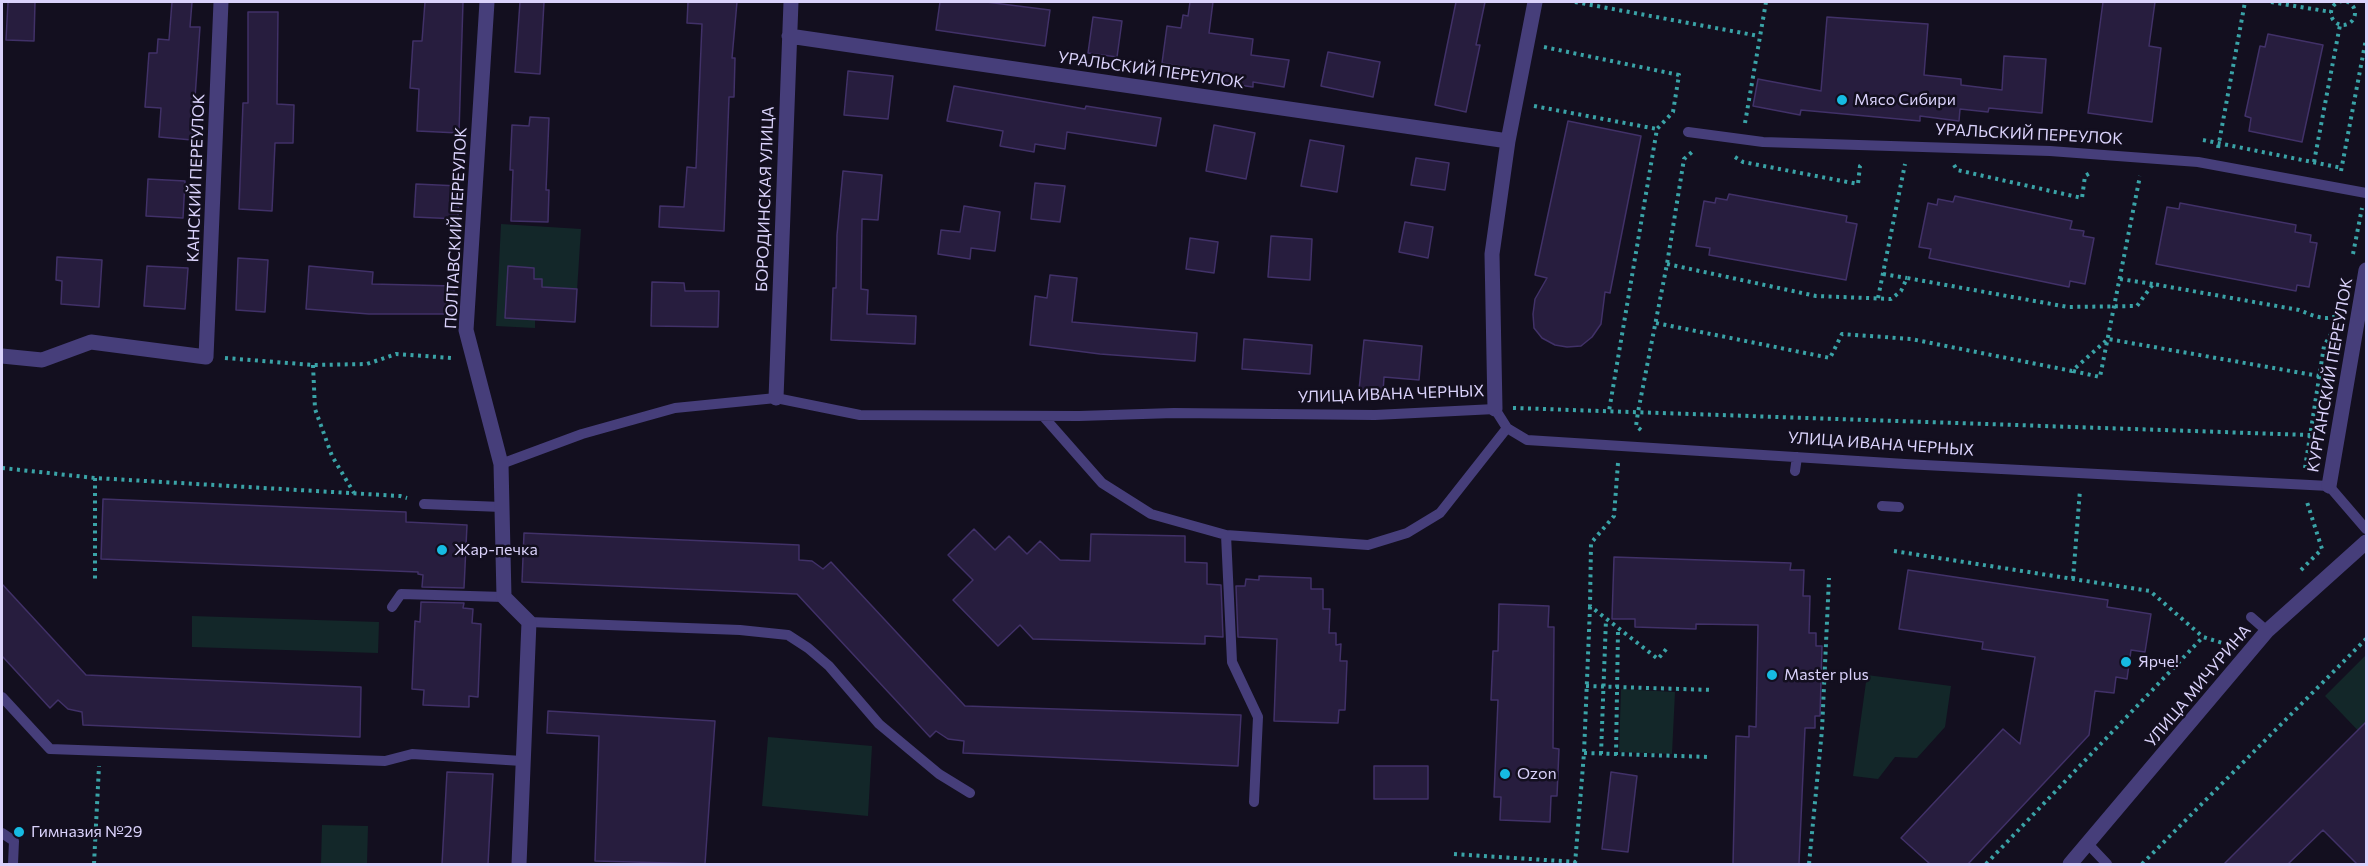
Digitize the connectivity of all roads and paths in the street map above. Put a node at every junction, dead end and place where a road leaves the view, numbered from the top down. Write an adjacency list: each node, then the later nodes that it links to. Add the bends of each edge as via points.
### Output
1 (221, 2): 50 (street, КАНСКИЙ ПЕРЕУЛОК)
2 (487, 2): 51 (street, ПОЛТАВСКИЙ ПЕРЕУЛОК, via 466,330)
3 (791, 2): 12 (street, БОРОДИНСКАЯ УЛИЦА)
4 (1535, 2): 21 (street)
5 (1575, 2): 13 (path)
6 (1766, 2): 13 (path)
7 (2245, 2): 22 (path)
8 (2271, 2): 10 (path)
9 (2346, 2): 10 (path, via 2335,5); 11 (path, via 2352,6 2354,17 2350,23)
10 (2331, 12): 11 (path)
11 (2340, 25): 27 (path)
12 (789, 36): 21 (street, УРАЛЬСКИЙ ПЕРЕУЛОК); 55 (street, БОРОДИНСКАЯ УЛИЦА)
13 (1760, 36): 19 (path)
14 (2367, 39): 30 (path)
15 (1543, 46): 17 (path, via 1679,75 1673,112)
16 (1530, 105): 17 (path)
17 (1657, 129): 57 (path)
18 (1688, 132): 19 (lane, УРАЛЬСКИЙ ПЕРЕУЛОК)
19 (1742, 139): 29 (lane, УРАЛЬСКИЙ ПЕРЕУЛОК, via 2050,151)
20 (2203, 140): 22 (path)
21 (1508, 141): 56 (street, via 1492,254)
22 (2219, 143): 27 (path); 29 (path)
23 (1702, 151): 39 (path, via 1693,151 1684,159)
24 (1730, 153): 25 (path, via 1743,162 1858,184 1860,166)
25 (1866, 160)
26 (1895, 161): 41 (path, via 1905,162)
27 (2314, 162): 30 (path)
28 (1953, 163): 31 (path, via 1957,170 2082,198 2085,176)
29 (2215, 165): 35 (lane, УРАЛЬСКИЙ ПЕРЕУЛОК)
30 (2342, 168): 35 (path)
31 (2093, 171)
32 (2128, 174): 33 (path)
33 (2140, 175): 34 (path); 43 (path)
34 (2152, 176)
35 (2338, 188): 36 (lane, УРАЛЬСКИЙ ПЕРЕУЛОК)
36 (2367, 193)
37 (2367, 204): 38 (path, via 2362,204)
38 (2353, 258)
39 (1667, 264): 45 (path, via 1816,296); 47 (path)
40 (2367, 270): 71 (street, КУРГАНСКИЙ ПЕРЕУЛОК)
41 (1883, 274): 42 (path); 45 (path)
42 (1907, 278): 45 (path, via 1892,299); 46 (path, via 2068,307)
43 (2120, 279): 44 (path); 46 (path)
44 (2153, 284): 46 (path, via 2137,306); 54 (path, via 2319,317 2331,318 2343,312 2324,346)
45 (1878, 298)
46 (2114, 308): 48 (path)
47 (1656, 323): 53 (path, via 1830,358 1842,334 1911,339); 58 (path)
48 (2108, 339): 53 (path); 53 (path, via 2100,377); 54 (path)
49 (2, 356): 50 (street, via 42,360 91,342)
50 (206, 357): 52 (path)
51 (474, 359): 52 (path, via 396,354 367,364); 65 (street, ПОЛТАВСКИЙ ПЕРЕУЛОК)
52 (313, 365): 72 (path, via 315,410 332,456)
53 (2072, 371)
54 (2319, 376): 62 (path)
55 (777, 398): 59 (lane, УЛИЦА ИВАНА ЧЕРНЫХ, via 860,415); 65 (lane, УЛИЦА ИВАНА ЧЕРНЫХ, via 675,408 582,434)
56 (1496, 409): 57 (path); 59 (lane, УЛИЦА ИВАНА ЧЕРНЫХ, via 1375,415); 60 (lane, УЛИЦА ИВАНА ЧЕРНЫХ)
57 (1609, 411): 58 (path)
58 (1638, 412): 61 (path, via 1636,426); 62 (path)
59 (1043, 416): 78 (lane, via 1102,483 1151,514)
60 (1507, 428): 63 (lane, УЛИЦА ИВАНА ЧЕРНЫХ, via 1527,440); 78 (lane, via 1440,513 1407,533 1368,544)
61 (1643, 431)
62 (2310, 435): 70 (path)
63 (1619, 447): 64 (lane, УЛИЦА ИВАНА ЧЕРНЫХ); 86 (path, via 1614,516 1591,543)
64 (1797, 457): 67 (lane); 68 (lane, УЛИЦА ИВАНА ЧЕРНЫХ)
65 (501, 464): 75 (street, ПОЛТАВСКИЙ ПЕРЕУЛОК)
66 (2, 468): 69 (path)
67 (1795, 471)
68 (2081, 474): 70 (lane, УЛИЦА ИВАНА ЧЕРНЫХ); 83 (path)
69 (95, 478): 72 (path); 84 (path)
70 (2302, 485): 71 (lane, УЛИЦА ИВАНА ЧЕРНЫХ); 81 (path, via 2322,549)
71 (2329, 486): 77 (lane)
72 (354, 493): 73 (path, via 400,496)
73 (424, 504): 75 (lane)
74 (1882, 506): 76 (lane)
75 (502, 507): 85 (street, ПОЛТАВСКИЙ ПЕРЕУЛОК)
76 (1899, 507)
77 (2367, 529)
78 (1226, 535): 108 (lane, via 1232,662 1258,717)
79 (2367, 542): 92 (street, УЛИЦА МИЧУРИНА)
80 (1894, 551): 83 (path)
81 (2299, 573)
82 (1829, 578): 116 (path, via 1822,730)
83 (2073, 579): 93 (path, via 2150,591)
84 (95, 583)
85 (504, 597): 87 (lane, via 401,594); 90 (street)
86 (1590, 606): 89 (path); 96 (path)
87 (392, 607)
88 (2252, 618): 92 (lane); 93 (path, via 2228,646)
89 (1606, 619): 91 (path); 97 (path)
90 (529, 622): 106 (street); 107 (lane, via 788,635 829,666 879,724 939,774)
91 (1618, 629): 95 (path, via 1658,659); 98 (path)
92 (2267, 631): 110 (street, УЛИЦА МИЧУРИНА)
93 (2203, 638): 117 (path)
94 (2367, 639): 120 (path)
95 (1668, 647)
96 (1586, 686): 97 (path); 102 (path)
97 (1603, 687): 98 (path); 103 (path)
98 (1617, 687): 99 (path); 104 (path)
99 (1713, 690)
100 (2, 697): 101 (lane, via 50,749)
101 (99, 751): 106 (lane, via 385,761 412,754); 114 (path)
102 (1584, 753): 103 (path); 112 (path)
103 (1601, 754): 104 (path)
104 (1616, 754): 105 (path)
105 (1710, 757)
106 (522, 760): 115 (street)
107 (970, 793)
108 (1254, 802)
109 (2, 833): 113 (lane, via 14,841)
110 (2089, 845): 118 (street, УЛИЦА МИЧУРИНА); 119 (lane)
111 (1454, 854): 112 (path)
112 (1575, 863)
113 (13, 864)
114 (94, 864)
115 (519, 864)
116 (1809, 864)
117 (1986, 864)
118 (2070, 864)
119 (2107, 864)
120 (2142, 864)

